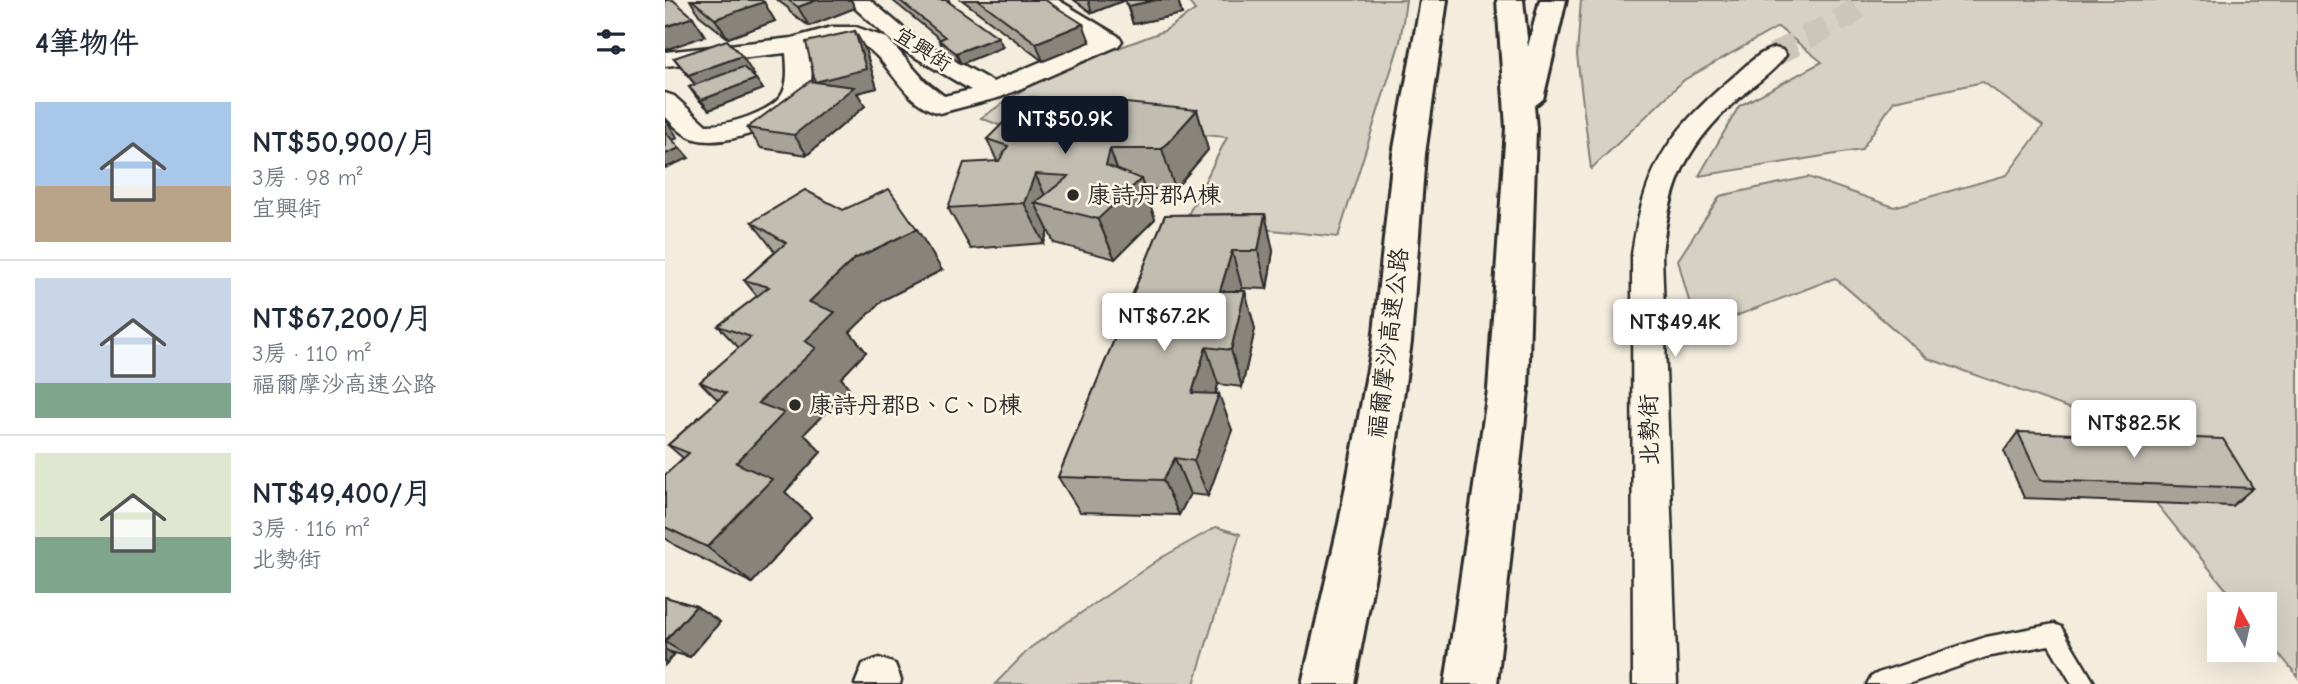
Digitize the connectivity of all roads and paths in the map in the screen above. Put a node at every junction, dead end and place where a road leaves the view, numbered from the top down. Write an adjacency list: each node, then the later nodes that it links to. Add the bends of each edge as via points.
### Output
1 (857, 0): 9 (street, 宜興街, via 906,41)
2 (1042, 0): 9 (street, 宜興街, via 1110,41)
3 (1434, 0): 12 (highway, 福爾摩沙高速公路, via 1409,154 1392,342 1362,523)
4 (1510, 0): 11 (highway)
5 (1553, 0): 11 (highway)
6 (797, 45): 8 (street, 宜興街); 9 (street, 宜興街, via 844,32 868,38 886,48 920,93 940,104); 10 (street, via 799,83 790,102 774,114 735,129 705,134 693,129)
7 (1774, 55): 14 (street, 北勢街, via 1699,123 1661,184 1653,218 1647,256)
8 (665, 59)
9 (992, 92)
10 (665, 101)
11 (1521, 128): 13 (highway, via 1508,390)
12 (1328, 684)
13 (1471, 684)
14 (1655, 684)
15 (1878, 684): 16 (lane, via 1986,647 2054,634)
16 (2084, 684)

